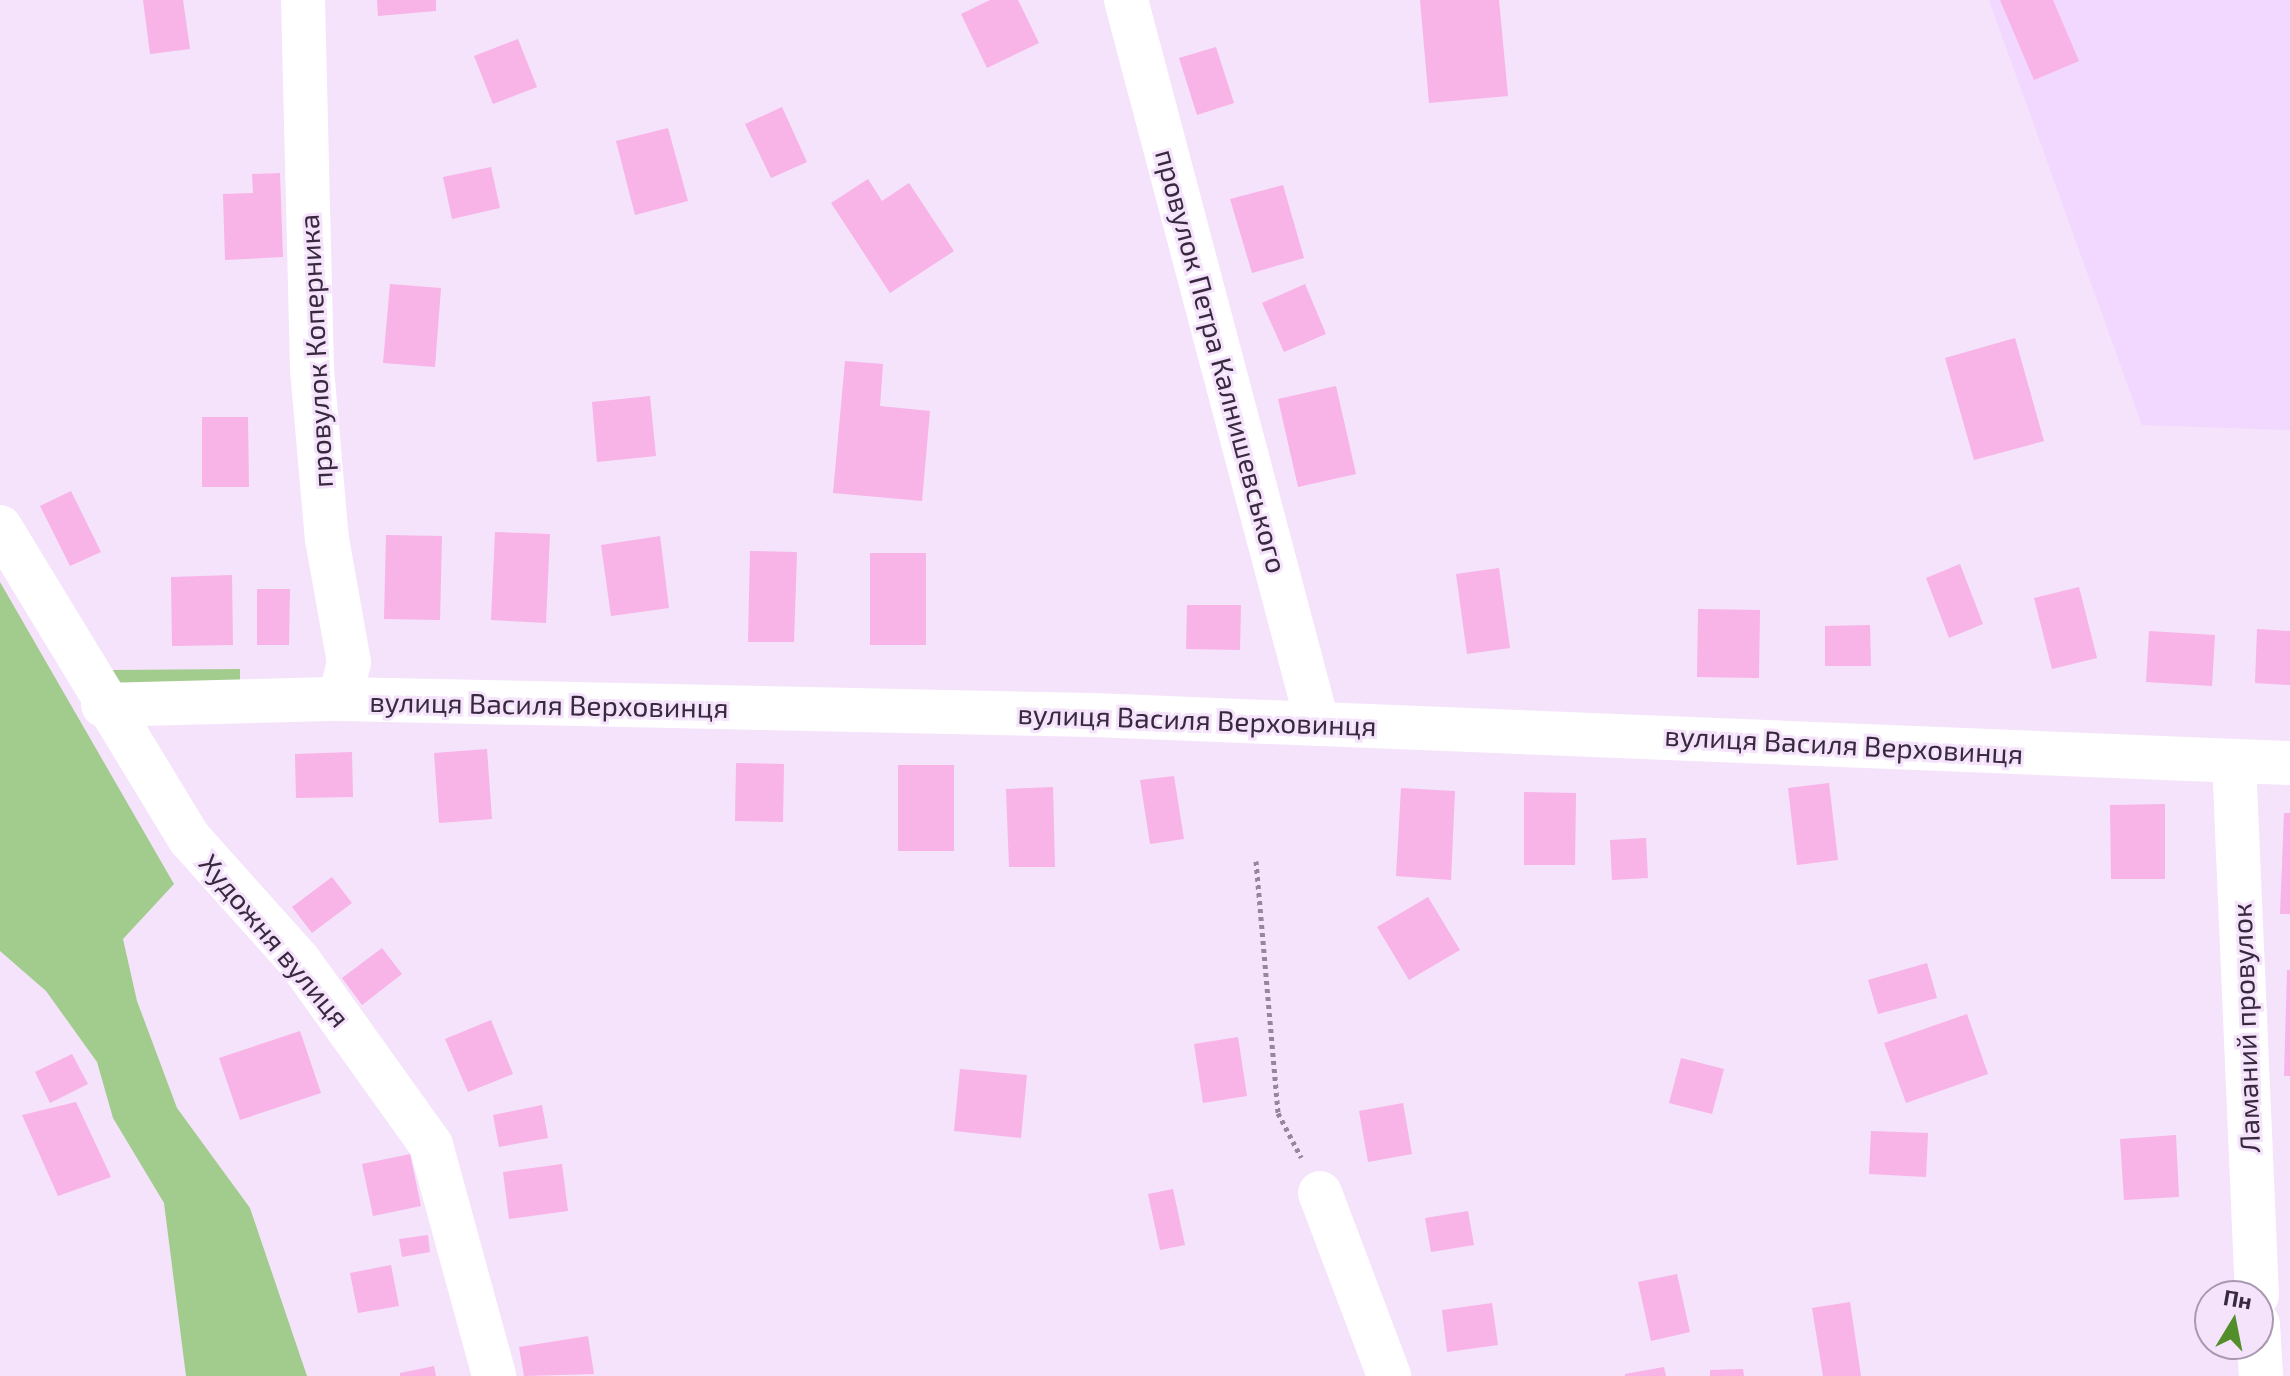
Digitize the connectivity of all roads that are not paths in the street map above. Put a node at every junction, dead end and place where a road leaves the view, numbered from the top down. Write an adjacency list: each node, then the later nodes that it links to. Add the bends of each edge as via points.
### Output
1 (303, 0): 4 (street, провулок Коперника, via 312,369 327,539 349,662)
2 (1126, 0): 6 (street, провулок Петра Калнишевського)
3 (0, 527): 5 (street, Художня вулиця)
4 (340, 699): 5 (street, вулиця Василя Верховинця); 6 (street, вулиця Василя Верховинця)
5 (103, 705): 11 (street, Художня вулиця, via 190,839 300,962 431,1145)
6 (1317, 722): 7 (street, вулиця Василя Верховинця)
7 (2234, 761): 8 (street, вулиця Василя Верховинця); 10 (street, Ламаний провулок)
8 (2290, 763)
9 (1320, 1193): 12 (street)
10 (2256, 1280)
11 (494, 1376)
12 (1389, 1376)

